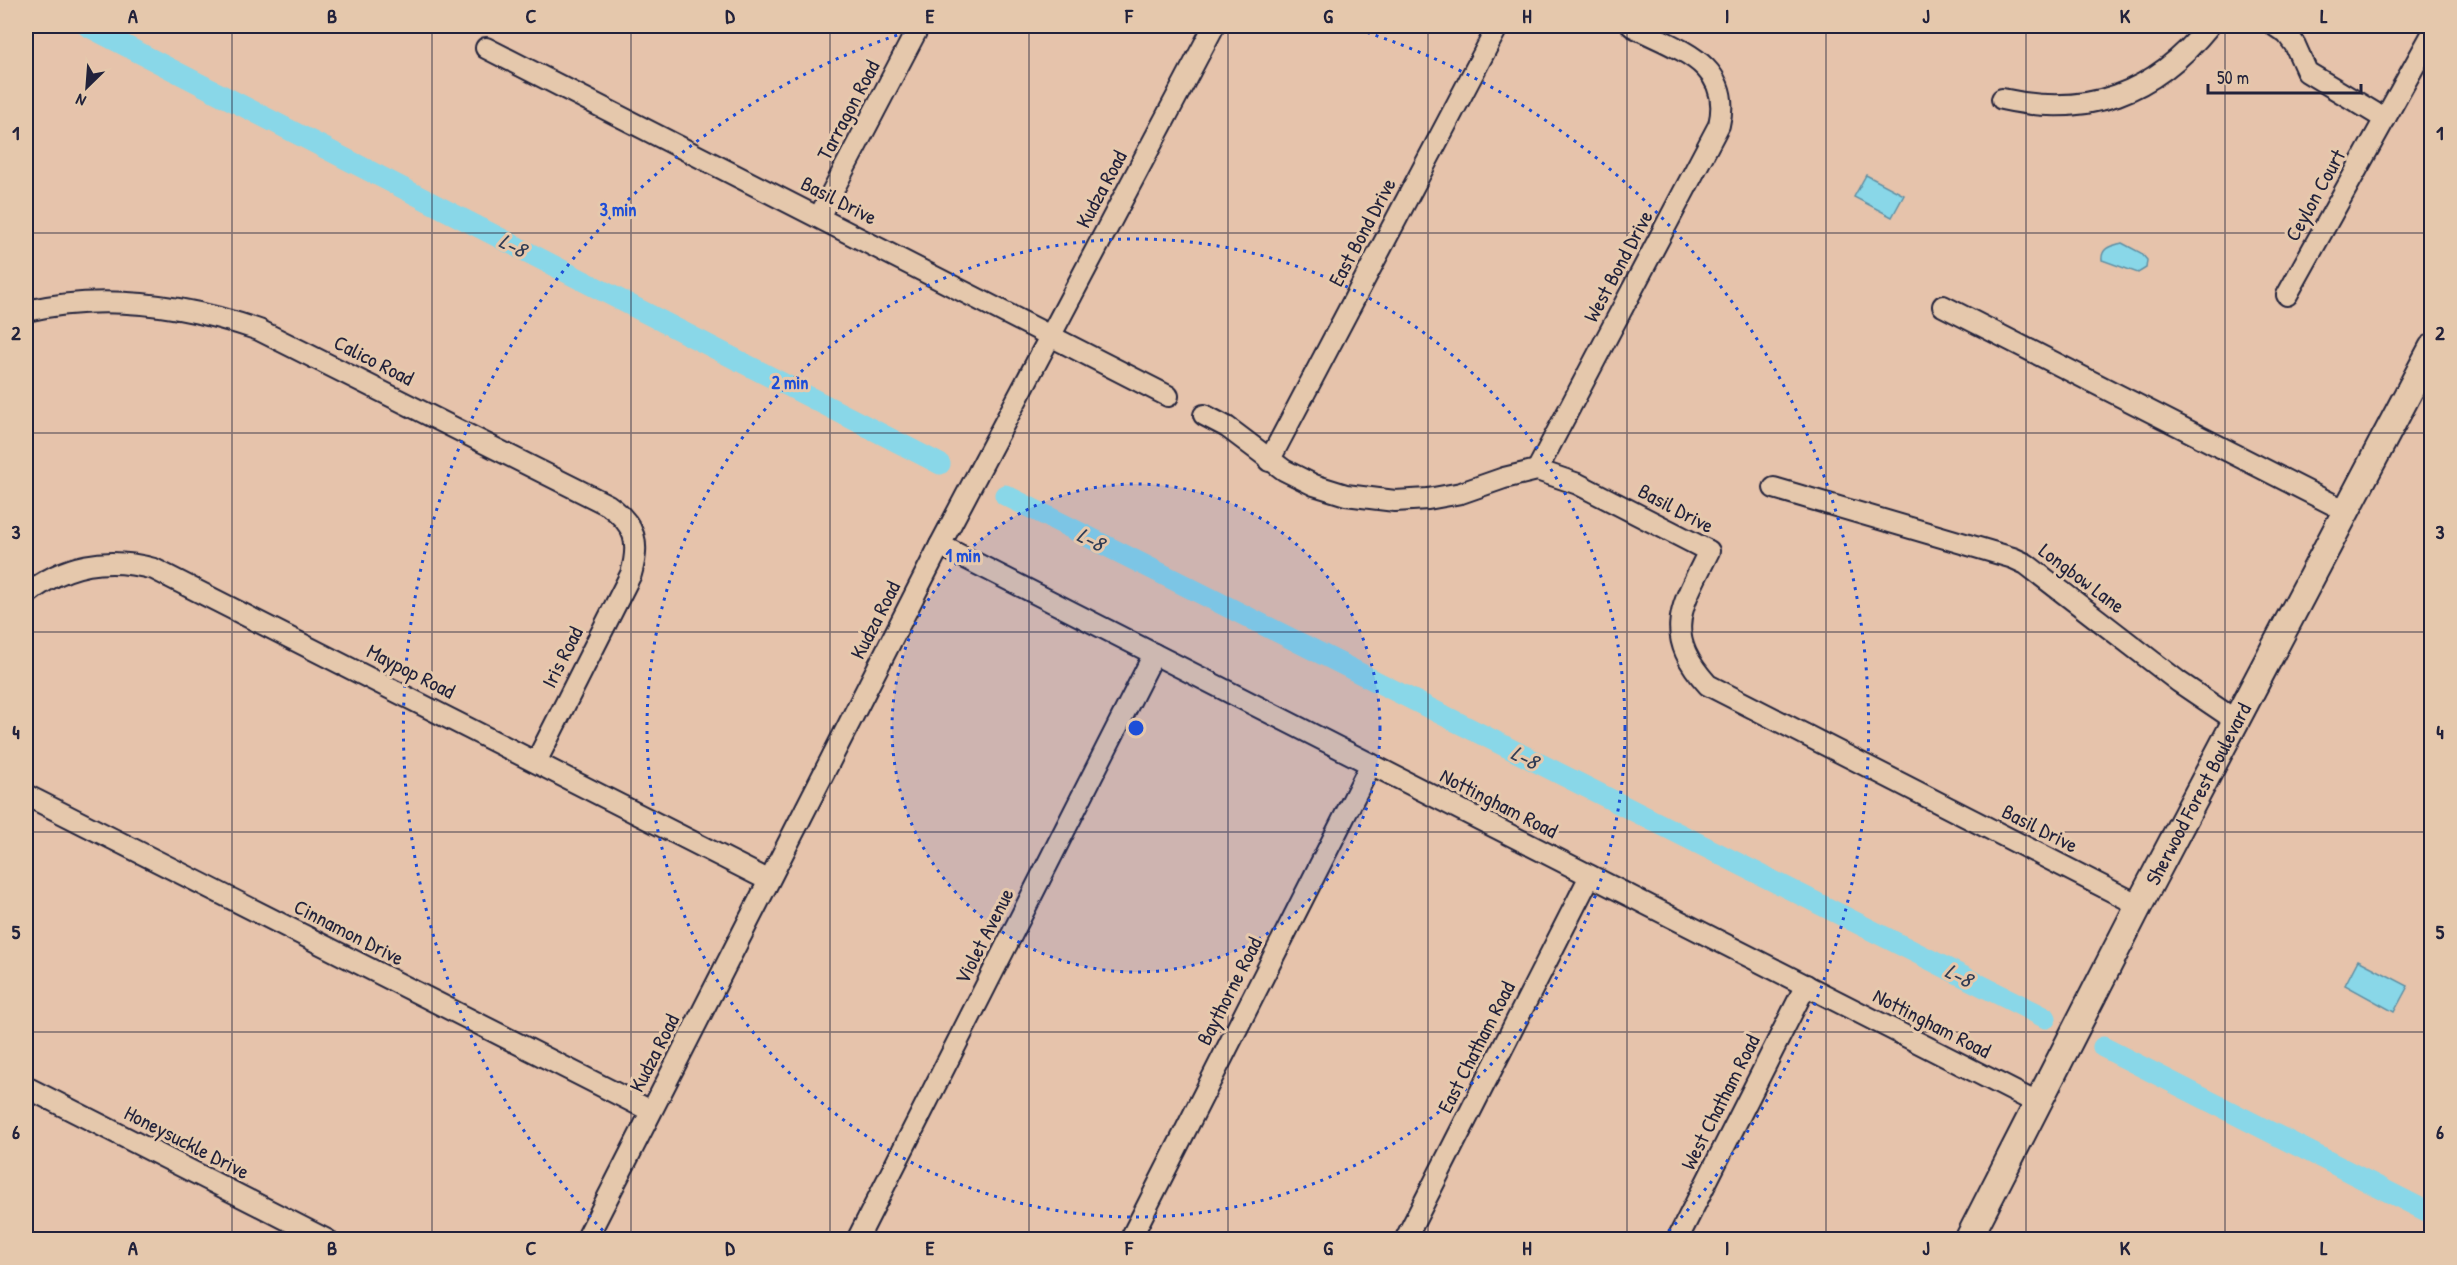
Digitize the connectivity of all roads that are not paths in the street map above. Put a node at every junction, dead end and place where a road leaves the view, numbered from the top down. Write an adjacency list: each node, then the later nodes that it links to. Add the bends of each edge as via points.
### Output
1 (919, 26): 11 (street, Tarragon Road)
2 (1214, 26): 15 (street, Kudza Road)
3 (1498, 26): 19 (street, East Bond Drive)
4 (1632, 26): 20 (street, West Bond Drive, via 1707,67 1717,79 1723,110 1719,125)
5 (2209, 26): 9 (street, via 2169,68 2130,91 2102,101 2057,107)
6 (2275, 26): 10 (street, via 2295,45 2307,72)
7 (2432, 34): 10 (street, Ceylon Court)
8 (486, 48): 11 (street, Basil Drive)
9 (2002, 99)
10 (2385, 119): 12 (street, Ceylon Court)
11 (819, 217): 15 (street, Basil Drive)
12 (2287, 295)
13 (1943, 306): 22 (street)
14 (26, 311): 24 (street, Calico Road, via 88,303 166,305 259,330 620,513 635,540)
15 (1051, 335): 17 (street, Basil Drive); 23 (street, Kudza Road)
16 (2432, 348): 22 (street, Sherwood Forest Boulevard)
17 (1168, 396)
18 (1204, 415): 19 (street, via 1227,427)
19 (1269, 461): 20 (street, via 1314,485 1362,498 1395,501 1461,492)
20 (1537, 470): 33 (street, Basil Drive, via 1578,484 1710,551 1686,597 1679,627 1686,657 1708,685)
21 (1774, 488): 27 (street, Longbow Lane, via 2026,564 2179,682)
22 (2346, 511): 27 (street, Sherwood Forest Boulevard)
23 (940, 545): 26 (street, Nottingham Road); 32 (street, Kudza Road)
24 (631, 574): 28 (street, Iris Road)
25 (26, 595): 28 (street, Maypop Road, via 62,572 92,564 123,562 154,569)
26 (1154, 654): 29 (street, Nottingham Road); 40 (street, Violet Avenue)
27 (2235, 720): 33 (street, Sherwood Forest Boulevard)
28 (536, 762): 32 (street, Maypop Road)
29 (1371, 764): 31 (street, Nottingham Road); 41 (street, Baythorne Road)
30 (26, 795): 37 (street, Cinnamon Drive)
31 (1590, 876): 34 (street, Nottingham Road); 42 (street, East Chatham Road)
32 (768, 880): 37 (street, Kudza Road)
33 (2139, 905): 36 (street, Sherwood Forest Boulevard)
34 (1806, 985): 36 (street, Nottingham Road); 43 (street, West Chatham Road)
35 (26, 1087): 38 (street, Honeysuckle Drive)
36 (2037, 1103): 44 (street, Sherwood Forest Boulevard)
37 (651, 1111): 39 (street, Kudza Road)
38 (327, 1239)
39 (586, 1239)
40 (857, 1239)
41 (1130, 1239)
42 (1405, 1239)
43 (1677, 1239)
44 (1968, 1239)

